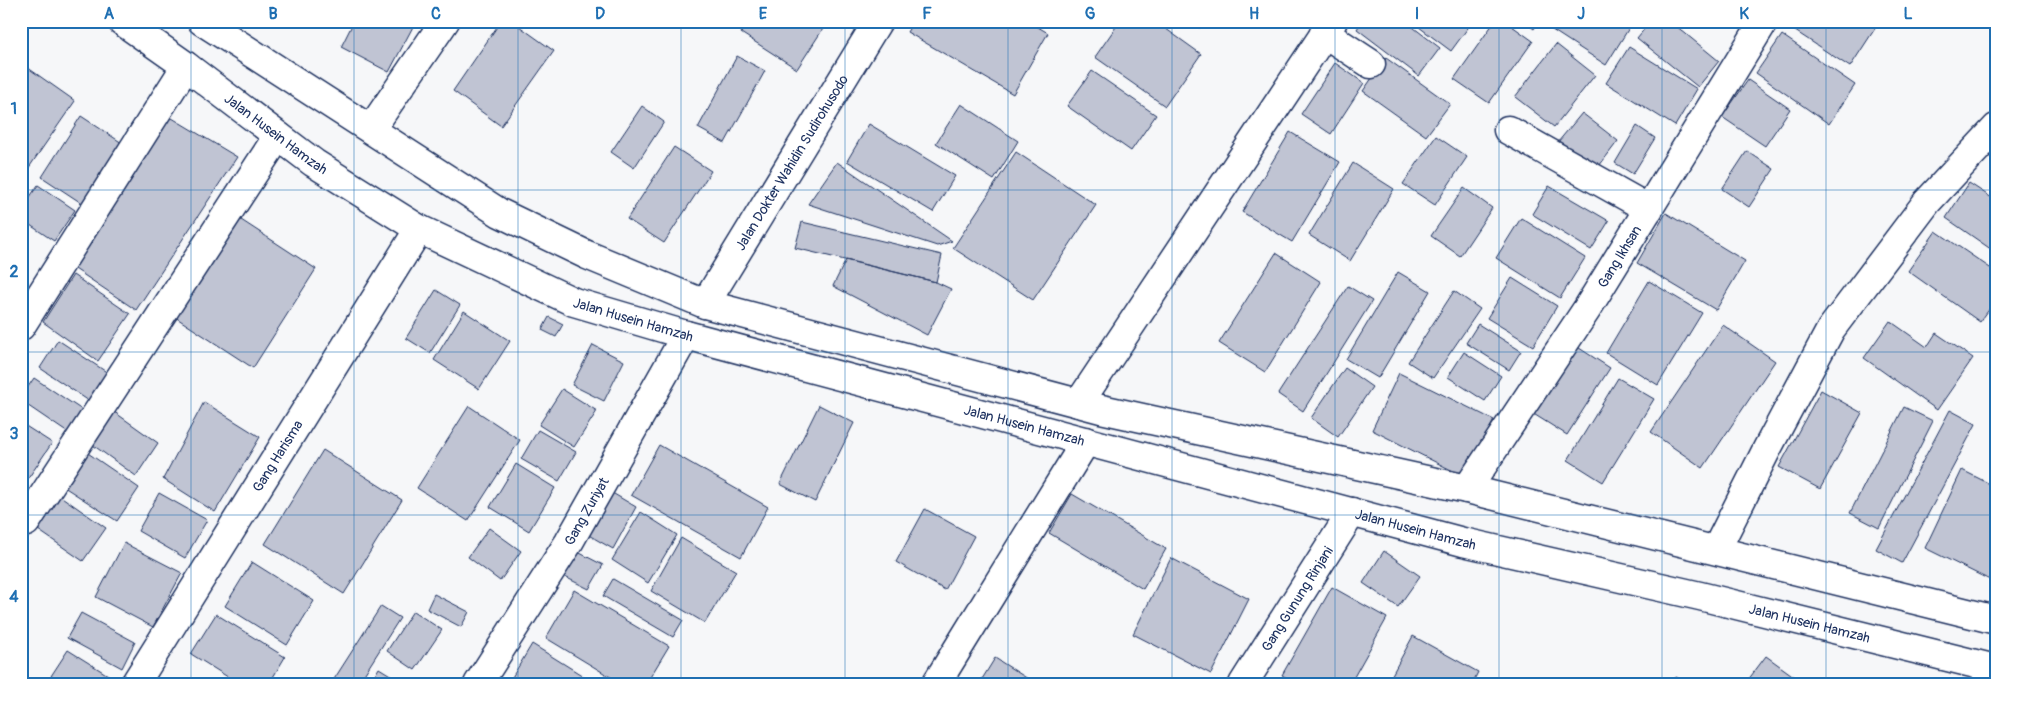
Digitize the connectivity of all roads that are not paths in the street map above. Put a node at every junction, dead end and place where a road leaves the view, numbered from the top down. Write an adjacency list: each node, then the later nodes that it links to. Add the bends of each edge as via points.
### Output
1 (122, 21): 8 (street, Jalan Husein Hamzah)
2 (202, 21): 10 (street)
3 (445, 21): 10 (street)
4 (878, 21): 15 (street, Jalan Dokter Wahidin Sudirohusodo)
5 (1764, 21): 13 (street, Gang Ikhsan)
6 (1328, 27): 7 (street); 18 (street)
7 (1370, 64)
8 (186, 66): 12 (street, Jalan Husein Hamzah); 16 (street)
9 (1996, 128): 23 (street, via 1927,202 1831,329)
10 (371, 129): 15 (street, via 500,212 587,255)
11 (1508, 130): 13 (street)
12 (278, 136): 14 (street, Jalan Husein Hamzah, via 314,163); 22 (street)
13 (1649, 209): 20 (street, Gang Ikhsan, via 1587,309)
14 (419, 229): 17 (street, Jalan Husein Hamzah, via 574,302); 27 (street, Gang Harisma)
15 (705, 304): 18 (street)
16 (21, 326)
17 (686, 335): 19 (street, Jalan Husein Hamzah); 28 (street, Gang Zuriyat, via 569,542)
18 (1079, 403): 20 (street)
19 (1086, 441): 21 (street, Jalan Husein Hamzah); 29 (street)
20 (1467, 489): 23 (street)
21 (1352, 512): 25 (street, Jalan Husein Hamzah, via 1462,542 1700,596); 30 (street, Gang Gunung Rinjani)
22 (26, 522)
23 (1716, 550): 24 (street)
24 (1996, 620)
25 (1996, 669)
26 (1996, 675): 31 (street)
27 (135, 684)
28 (478, 684)
29 (936, 684)
30 (1243, 684)
31 (1991, 684)

